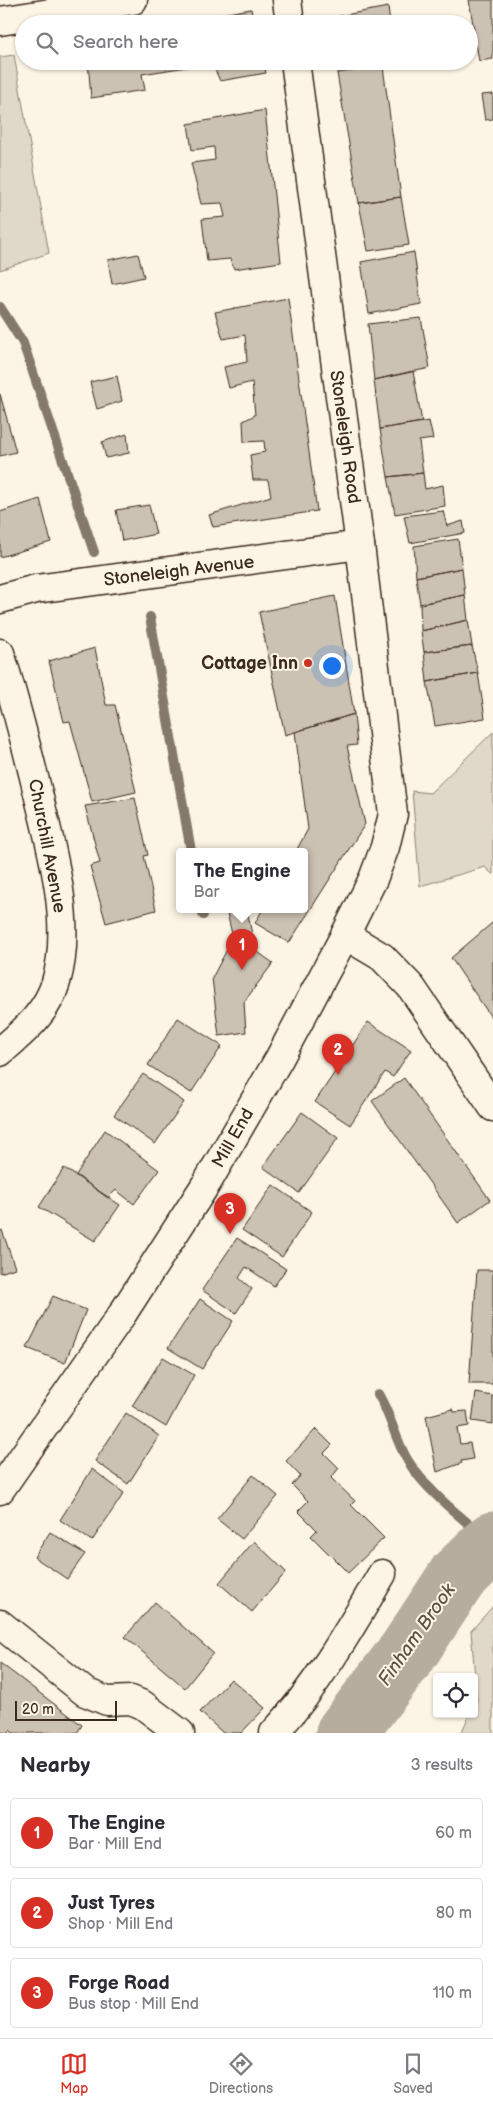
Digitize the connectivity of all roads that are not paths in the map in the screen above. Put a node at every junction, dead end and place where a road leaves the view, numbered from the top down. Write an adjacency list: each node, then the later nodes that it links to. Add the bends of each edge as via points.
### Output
1 (133, 0): 3 (street)
2 (287, 0): 4 (street)
3 (38, 15)
4 (289, 15)
5 (15, 19): 6 (street)
6 (0, 21)
7 (296, 70): 8 (street, Stoneleigh Road)
8 (360, 546): 9 (street, Stoneleigh Avenue, via 36,589); 11 (street, Stoneleigh Road)
9 (0, 599)
10 (0, 653): 13 (street, Churchill Avenue, via 49,838 57,881 62,949 56,982 45,1007 28,1028)
11 (393, 814): 12 (street, Mill End, via 373,879)
12 (345, 935): 14 (street, via 382,957 411,986); 15 (street, Mill End, via 279,1059 182,1224)
13 (0, 1052)
14 (493, 1107)
15 (0, 1490)
16 (382, 1574): 19 (street, via 327,1666)
17 (0, 1624): 18 (street, via 85,1692 106,1701 130,1700 143,1704)
18 (180, 1733)
19 (274, 1733)

